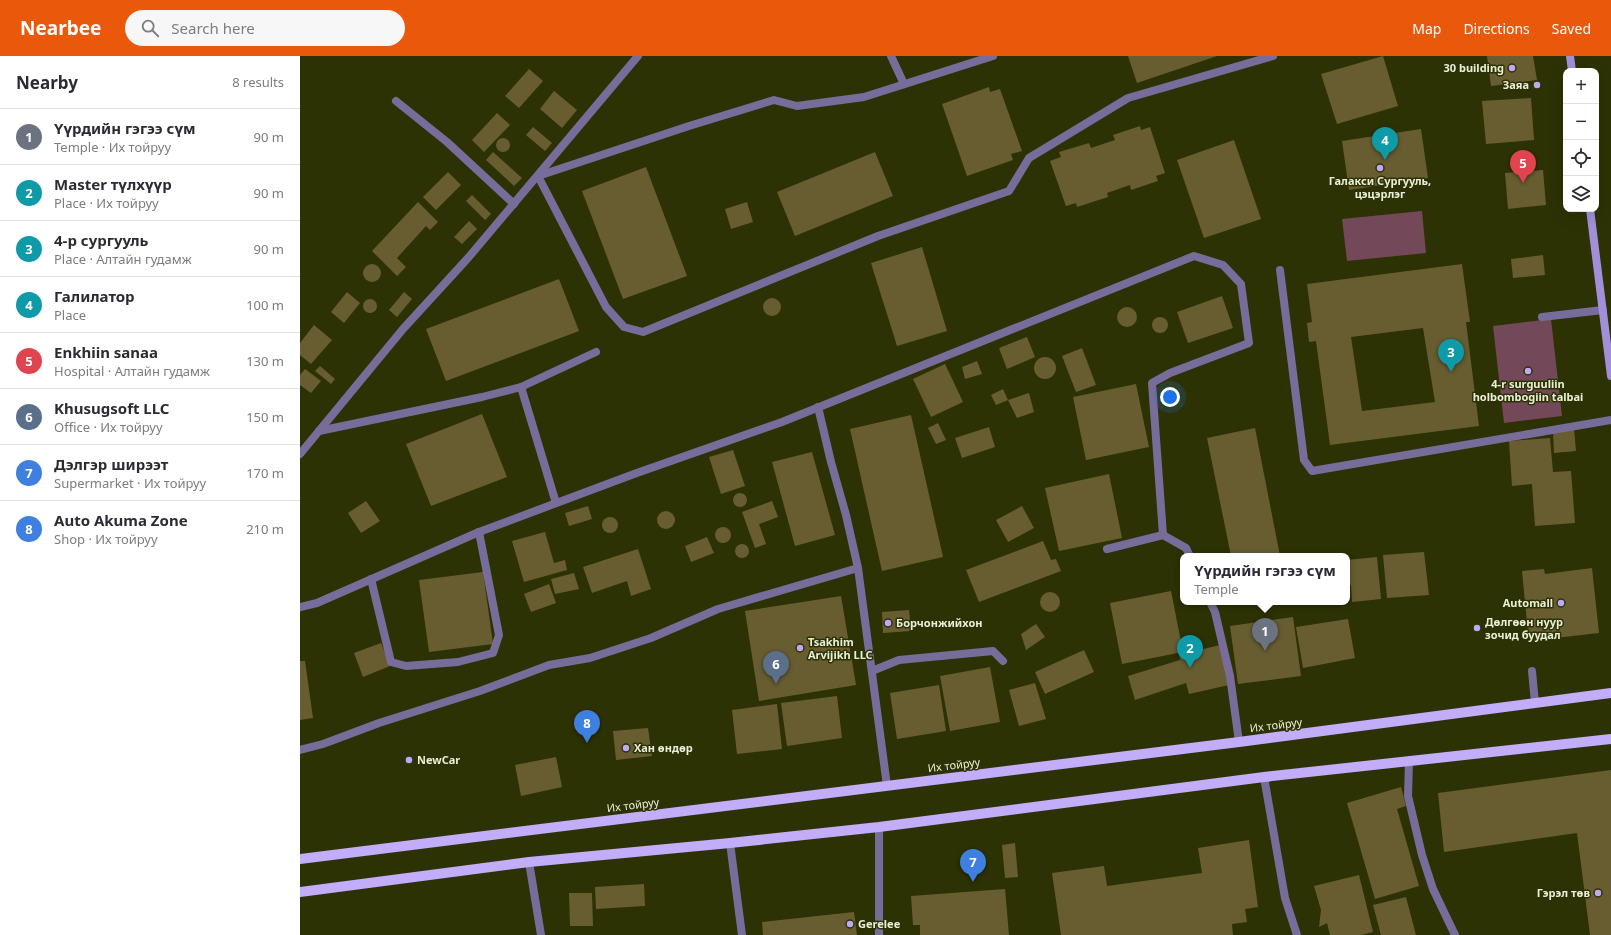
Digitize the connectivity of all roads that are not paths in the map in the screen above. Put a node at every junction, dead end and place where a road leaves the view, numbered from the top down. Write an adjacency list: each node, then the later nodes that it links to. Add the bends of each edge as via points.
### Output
1 (638, 56): 9 (street)
2 (891, 56): 7 (street)
3 (993, 56): 7 (street)
4 (1274, 56): 9 (street, via 1128,98 1029,158 1009,191 878,236 643,332 624,327 606,307)
5 (1570, 56): 6 (main road)
6 (1572, 68)
7 (904, 84): 9 (street, via 864,96 797,106 774,100)
8 (396, 101): 10 (street, via 447,142)
9 (538, 176): 10 (street)
10 (514, 204): 20 (street, via 403,329)
11 (1590, 212): 13 (main road)
12 (1280, 270): 19 (street, via 1304,460 1312,470)
13 (1603, 310): 14 (street); 16 (main road)
14 (1542, 317)
15 (596, 352): 17 (street)
16 (1611, 376)
17 (521, 387): 20 (street); 22 (street)
18 (818, 407): 22 (street); 24 (street, via 1194,256 1223,265 1241,284 1249,343 1170,373 1152,383); 27 (street)
19 (1611, 420)
20 (319, 431): 21 (street)
21 (300, 454)
22 (556, 503): 23 (street)
23 (479, 532): 28 (street); 28 (street, via 499,635 493,653 458,662 406,666 391,662)
24 (1163, 536): 25 (street); 26 (street, via 1186,548)
25 (1107, 549)
26 (1188, 553)
27 (858, 568): 32 (street); 38 (street, via 718,609 651,638 590,658 549,665 480,691)
28 (371, 579): 30 (street, via 317,603)
29 (1212, 605): 37 (street, via 1230,676)
30 (300, 607)
31 (1003, 660): 32 (street, via 993,651 899,660)
32 (872, 671): 41 (street)
33 (1532, 671): 35 (street)
34 (1611, 693): 35 (main road, Их тойруу)
35 (1535, 703): 37 (main road, Их тойруу)
36 (1611, 738): 39 (main road)
37 (1239, 742): 41 (main road, Их тойруу)
38 (300, 750)
39 (1409, 761): 40 (main road); 51 (street, via 1408,796 1422,855 1433,889)
40 (1264, 777): 42 (main road); 50 (street, via 1285,898)
41 (887, 786): 44 (main road, Их тойруу)
42 (879, 827): 43 (main road); 49 (street)
43 (730, 844): 45 (main road); 48 (street)
44 (300, 859)
45 (529, 862): 46 (main road); 47 (street)
46 (300, 892)
47 (541, 935)
48 (742, 935)
49 (879, 935)
50 (1297, 935)
51 (1455, 935)

